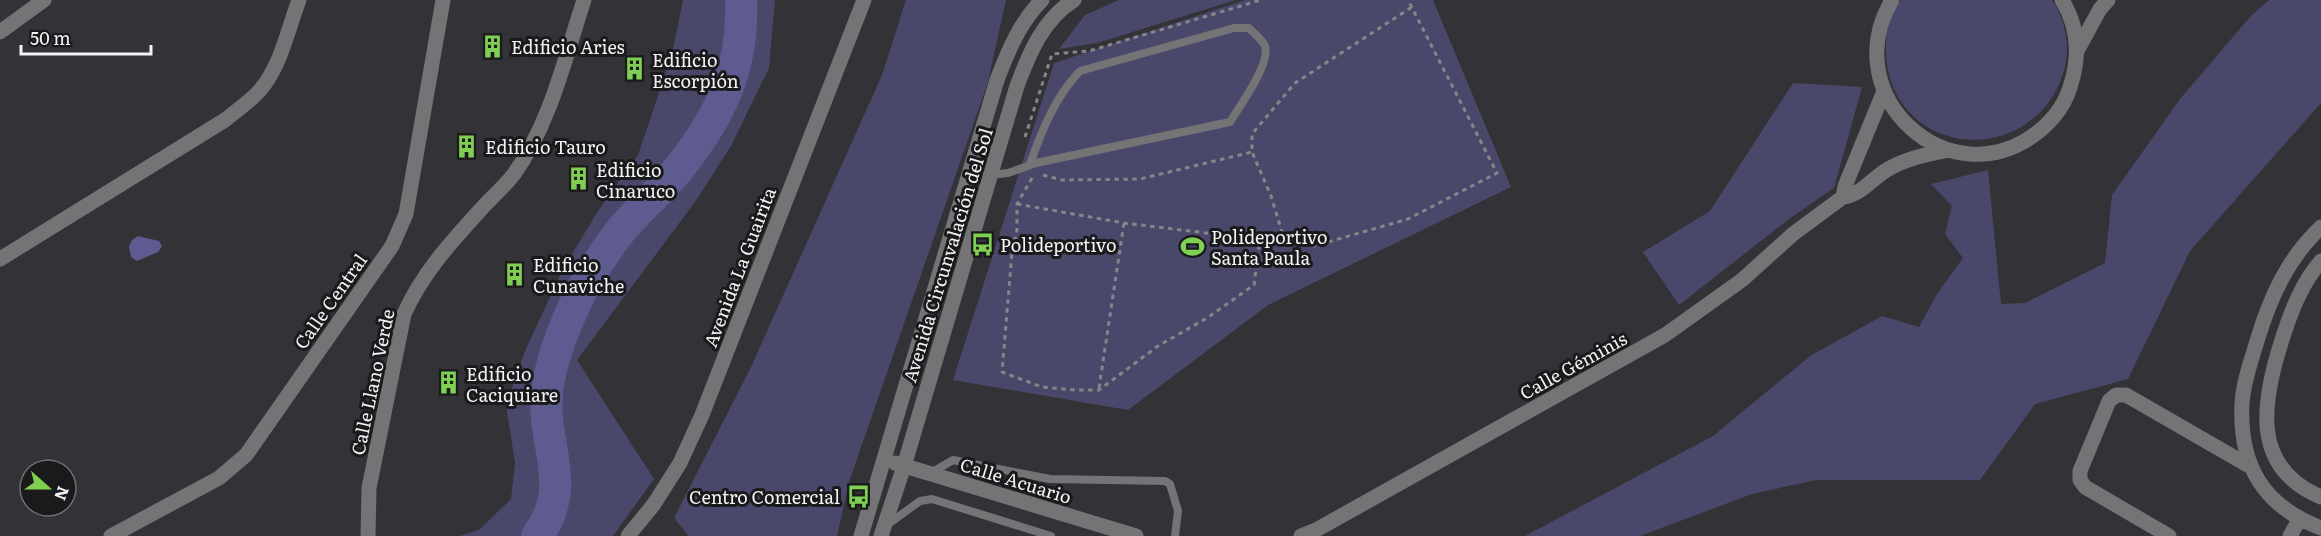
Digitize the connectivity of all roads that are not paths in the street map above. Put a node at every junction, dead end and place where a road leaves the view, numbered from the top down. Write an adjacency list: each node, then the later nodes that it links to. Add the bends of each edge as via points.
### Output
1 (44, 0): 11 (street)
2 (299, 0): 21 (street, via 275,67 252,97 225,120)
3 (443, 0): 31 (street, Calle Central, via 406,214 392,246 246,455 219,478)
4 (584, 0): 32 (street, Calle Llano Verde, via 533,141 513,174 443,250 404,314 369,488)
5 (864, 0): 33 (street, Avenida La Guairita, via 702,415 680,463)
6 (1042, 0): 13 (street, Avenida Circunvalación del Sol, via 1021,27)
7 (1074, 0): 14 (street, Avenida Circunvalación del Sol, via 1038,38)
8 (1892, 0): 15 (street, Calle Géminis, via 1879,31 1876,51)
9 (2062, 0): 12 (street, Calle Géminis, via 2072,21)
10 (2108, 0): 12 (street, Calle Géminis)
11 (0, 32)
12 (2077, 51): 16 (street, Calle Géminis, via 2069,92 2046,126 2029,139 1990,153)
13 (997, 80): 14 (street); 23 (street, Avenida Circunvalación del Sol)
14 (1017, 86): 18 (street, Avenida Circunvalación del Sol)
15 (1884, 92): 16 (street, Calle Géminis, via 1910,128); 19 (street)
16 (1949, 150): 19 (street, Calle Géminis, via 1898,164 1852,196)
17 (1030, 164): 17 (lane, via 1230,122 1261,69 1267,54 1264,43 1249,28 1234,28 1080,70 1046,120); 18 (lane)
18 (991, 175): 24 (street, Avenida Circunvalación del Sol)
19 (1843, 197): 38 (street, Calle Géminis, via 1793,234 1742,280 1665,335)
20 (2321, 227): 25 (street, via 2285,270 2254,350 2242,402 2245,446)
21 (0, 259)
22 (2321, 261): 27 (street, via 2306,281 2287,323 2266,410 2268,438 2280,468 2300,487)
23 (885, 460): 24 (street, Calle Acuario); 34 (street, Avenida Circunvalación del Sol)
24 (904, 466): 26 (street, Calle Acuario); 30 (street, Avenida Circunvalación del Sol)
25 (2251, 467): 28 (street, via 2272,499); 39 (street, via 2126,395 2116,395 2109,401 2080,471 2080,480 2085,487)
26 (929, 474): 36 (street, Calle Acuario); 37 (lane, via 953,460 1050,479 1165,481 1170,484 1178,511)
27 (2321, 497)
28 (2300, 520): 29 (street); 40 (street)
29 (2321, 528)
30 (883, 532): 35 (lane, via 920,501 932,498)
31 (111, 536)
32 (368, 536)
33 (628, 536)
34 (861, 536)
35 (1051, 536)
36 (1136, 536)
37 (1175, 536)
38 (1301, 536)
39 (2169, 536)
40 (2290, 536)

